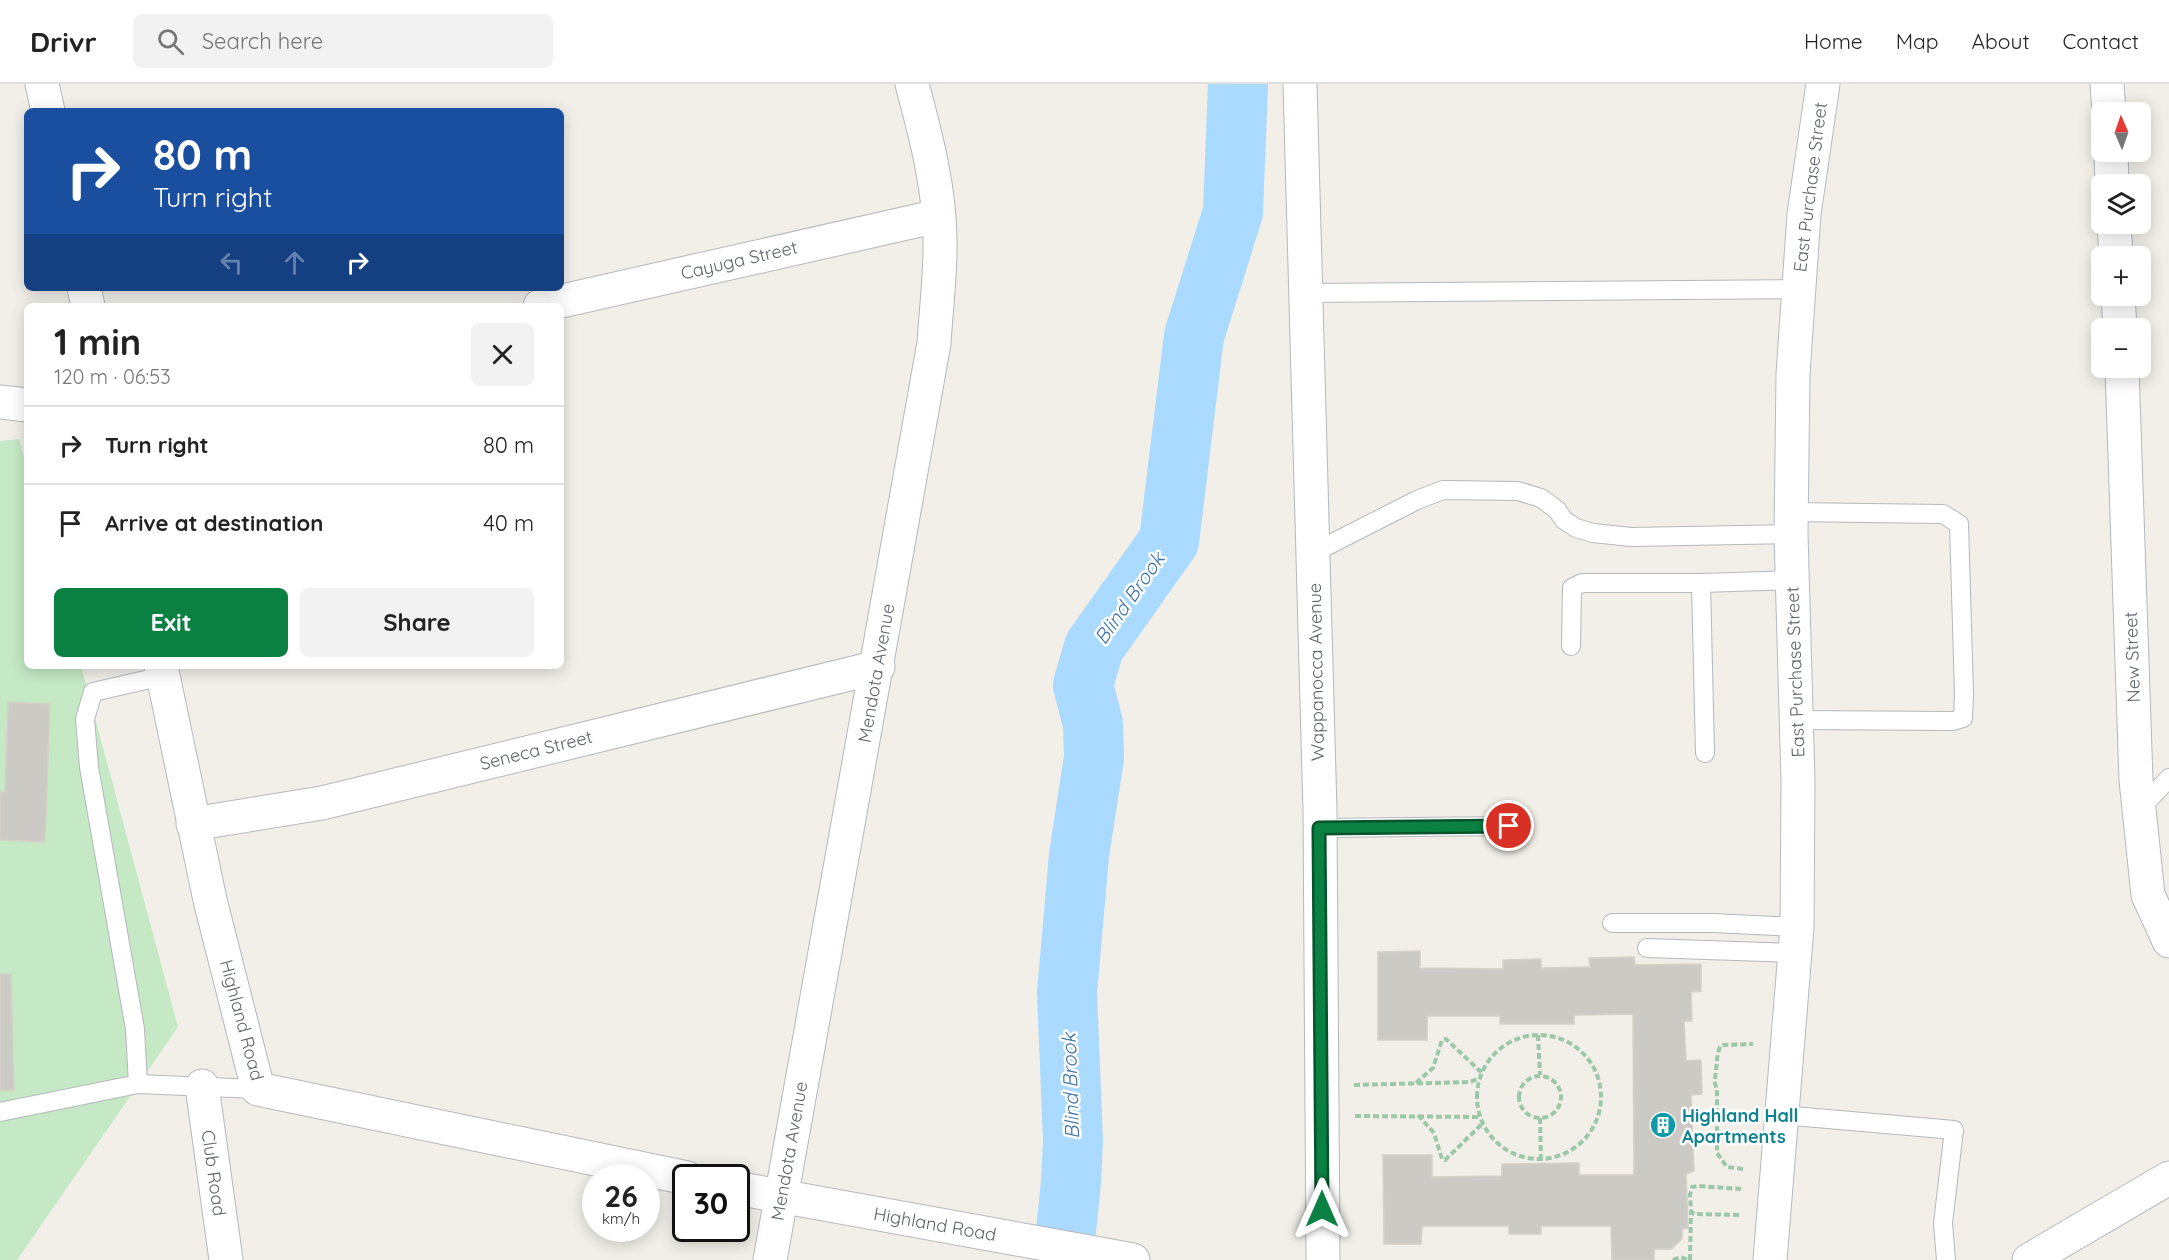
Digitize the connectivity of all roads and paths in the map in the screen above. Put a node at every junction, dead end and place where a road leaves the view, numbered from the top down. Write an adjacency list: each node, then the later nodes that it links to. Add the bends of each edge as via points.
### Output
1 (42, 84): 7 (street)
2 (912, 84): 8 (street, Mendota Avenue, via 925,132)
3 (1300, 84): 10 (street, Wappanocca Avenue)
4 (1822, 84): 9 (street, East Purchase Street)
5 (2107, 84): 6 (street)
6 (2108, 102)
7 (47, 108)
8 (938, 216): 11 (street, Cayuga Street); 20 (street, Mendota Avenue, via 934,343)
9 (1798, 289): 10 (lane); 15 (street, East Purchase Street)
10 (1306, 293): 16 (street, Wappanocca Avenue)
11 (553, 303)
12 (2122, 378): 25 (street, New Street)
13 (0, 402): 14 (street)
14 (24, 405)
15 (1791, 523): 16 (lane, via 1631,537 1576,528 1541,498 1518,491 1443,490); 17 (street, East Purchase Street); 22 (lane, via 1943,514 1959,524 1964,694 1964,718 1953,721)
16 (1313, 553): 28 (street, Wappanocca Avenue)
17 (1792, 580): 18 (lane); 22 (street, East Purchase Street)
18 (1701, 583): 19 (lane, via 1582,583 1572,588); 23 (lane)
19 (1571, 646)
20 (878, 667): 26 (street, Seneca Street, via 322,803); 56 (street, Mendota Avenue)
21 (162, 671): 26 (street, Highland Road); 39 (lane, via 93,692 85,719 89,767 135,1029)
22 (1796, 720): 30 (street, East Purchase Street)
23 (1705, 753)
24 (2169, 778): 25 (lane)
25 (2139, 810): 31 (street, New Street, via 2148,895)
26 (193, 824): 42 (street, Highland Road)
27 (1509, 826): 28 (lane)
28 (1319, 828): 62 (street, Wappanocca Avenue)
29 (1612, 923): 30 (lane, via 1713,923)
30 (1797, 940): 32 (lane); 47 (street, East Purchase Street)
31 (2169, 941)
32 (1647, 948)
33 (1538, 1035): 35 (path, via 1503,1046); 36 (path); 50 (path, via 1564,1039 1581,1050 1598,1076 1602,1106 1596,1125 1584,1142 1567,1154)
34 (1753, 1044): 51 (path, via 1721,1046 1714,1081 1718,1157 1727,1167)
35 (1482, 1073): 37 (path); 38 (path, via 1446,1039 1442,1040 1432,1068)
36 (1540, 1075): 48 (path, via 1553,1080 1561,1091 1556,1111); 48 (path, via 1521,1085 1518,1100 1524,1112)
37 (1480, 1078): 38 (path, via 1470,1082); 46 (path, via 1476,1102)
38 (1416, 1083): 40 (path)
39 (138, 1084): 41 (lane); 43 (lane)
40 (1353, 1085)
41 (202, 1086): 42 (lane); 59 (street, Club Road)
42 (258, 1089): 52 (street, Highland Road)
43 (0, 1112)
44 (1417, 1114): 45 (path); 46 (path); 49 (path, via 1434,1133 1445,1160)
45 (1354, 1116)
46 (1480, 1116): 49 (path)
47 (1782, 1116): 65 (street, East Purchase Street); 66 (lane, via 1954,1130 1943,1223)
48 (1540, 1118): 50 (path)
49 (1482, 1124): 50 (path, via 1508,1152)
50 (1541, 1160)
51 (1743, 1169)
52 (672, 1175)
53 (2169, 1178): 67 (street)
54 (1741, 1189): 57 (path, via 1692,1187)
55 (750, 1190): 56 (street, Highland Road)
56 (781, 1196): 60 (street, Mendota Avenue); 61 (street, Highland Road)
57 (1691, 1211): 58 (path, via 1700,1215); 64 (path)
58 (1739, 1215)
59 (226, 1260)
60 (770, 1260)
61 (1133, 1260)
62 (1323, 1260)
63 (1673, 1260): 64 (path)
64 (1689, 1260)
65 (1770, 1260)
66 (1946, 1260)
67 (2029, 1260)

